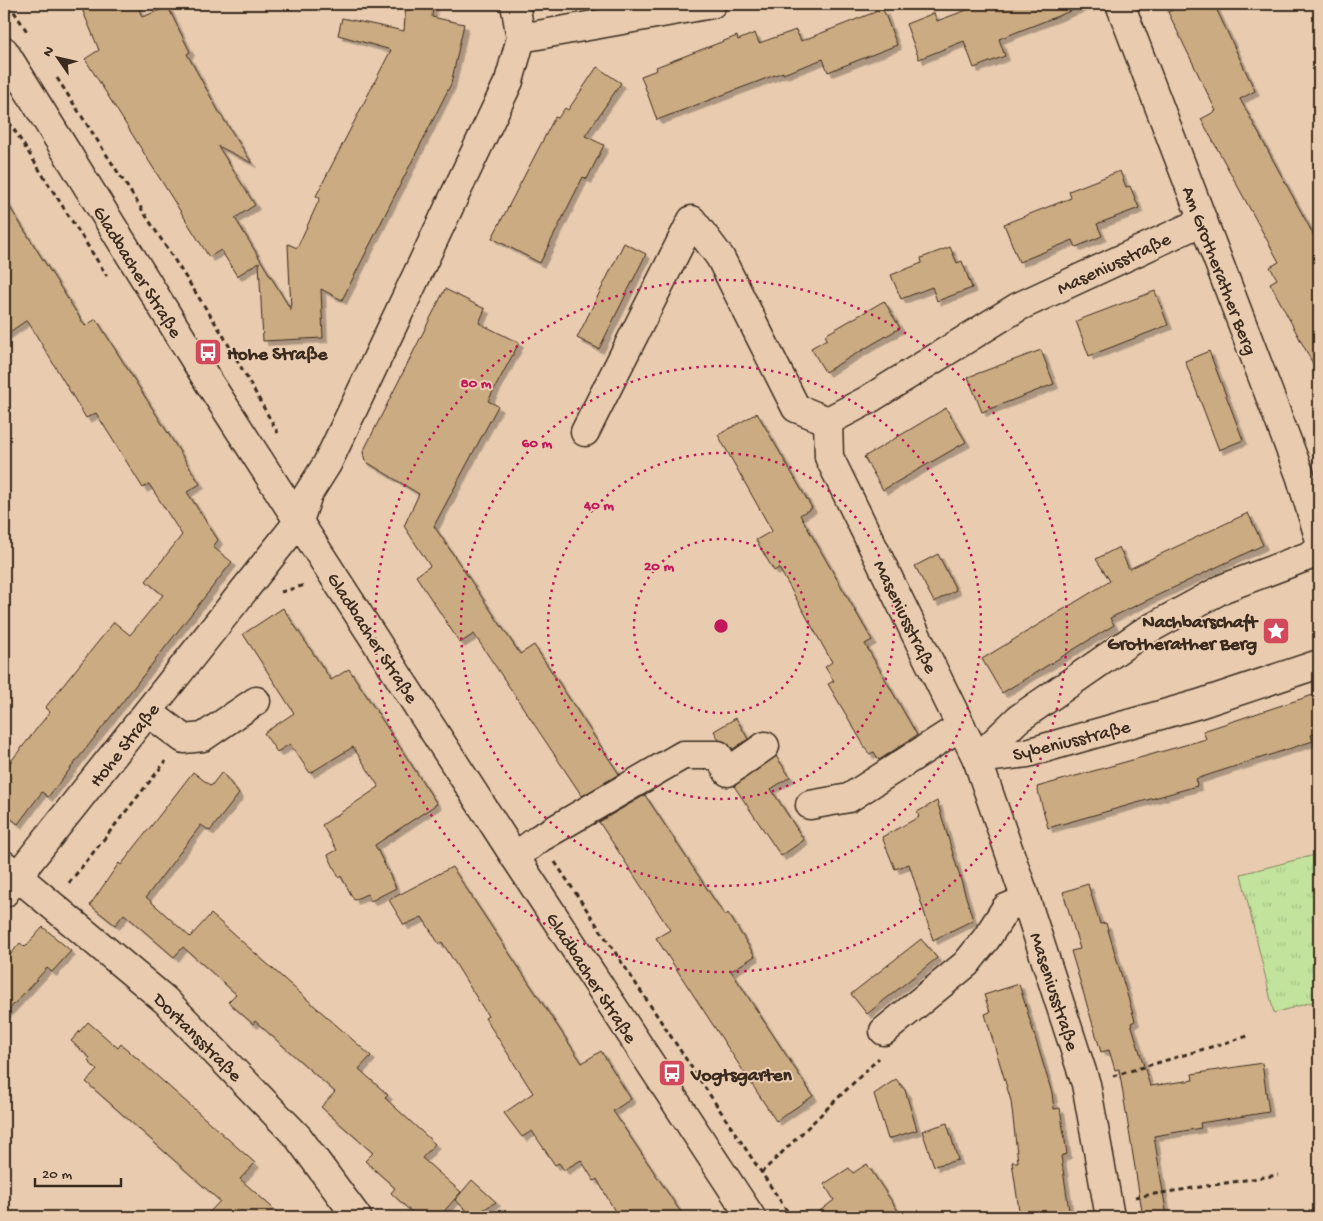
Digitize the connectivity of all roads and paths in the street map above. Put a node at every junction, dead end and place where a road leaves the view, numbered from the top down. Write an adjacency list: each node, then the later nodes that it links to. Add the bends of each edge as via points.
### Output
1 (9, 4): 5 (path)
2 (515, 4): 6 (street, Hohe Straße)
3 (712, 4): 6 (street)
4 (1120, 4): 9 (street, Am Grotherather Berg)
5 (31, 37)
6 (521, 38): 14 (street, Hohe Straße, via 509,81 326,464 308,494)
7 (4, 51): 14 (street, Gladbacher Straße, via 208,381)
8 (52, 70): 12 (path, via 223,335)
9 (1203, 221): 10 (street, Maseniusstraße, via 1018,307); 13 (street, Am Grotherather Berg)
10 (828, 421): 11 (street, via 796,408 720,257 692,220); 20 (street, Maseniusstraße, via 829,457)
11 (585, 432)
12 (281, 438)
13 (1309, 471): 15 (street, Am Grotherather Berg)
14 (300, 521): 19 (street, Hohe Straße); 25 (street, Gladbacher Straße)
15 (1319, 537)
16 (1319, 552): 22 (street, Sybeniusstraße, via 1224,588 1142,633 1018,719)
17 (1319, 664): 22 (street, Sybeniusstraße, via 1199,704 1037,750)
18 (256, 701): 19 (street, via 203,737 184,739)
19 (148, 712): 26 (street, Hohe Straße)
20 (961, 726): 22 (street, Maseniusstraße); 23 (street, via 849,798)
21 (765, 746): 24 (street, via 728,772 718,756 683,755)
22 (977, 759): 27 (street, Maseniusstraße)
23 (810, 805)
24 (540, 838): 25 (street); 31 (path)
25 (514, 857): 33 (street, Gladbacher Straße)
26 (8, 878): 35 (street, Dortansstraße, via 172,1007 298,1138)
27 (1026, 900): 28 (street, via 1006,908 966,964); 30 (street, Maseniusstraße)
28 (884, 1031): 31 (path, via 895,1043)
29 (1248, 1036): 30 (path)
30 (1086, 1084): 34 (street, Maseniusstraße)
31 (762, 1172): 33 (path); 37 (path)
32 (1278, 1174): 34 (path)
33 (734, 1192): 36 (street, Gladbacher Straße)
34 (1108, 1209)
35 (357, 1217)
36 (751, 1217)
37 (792, 1217)

